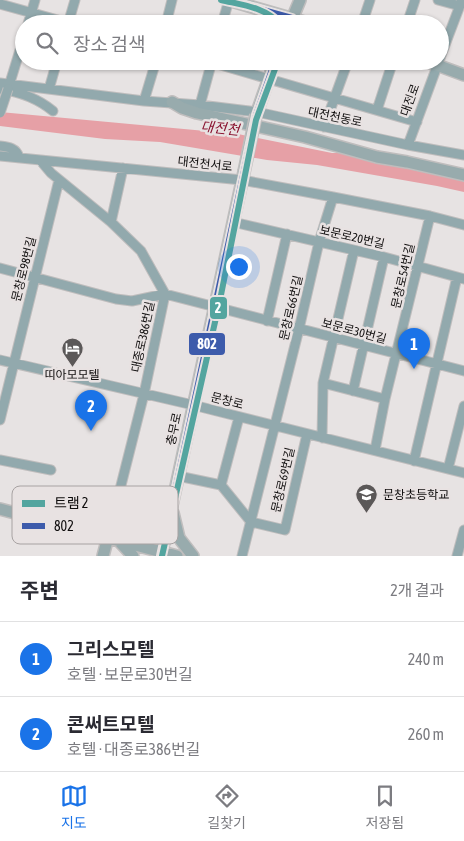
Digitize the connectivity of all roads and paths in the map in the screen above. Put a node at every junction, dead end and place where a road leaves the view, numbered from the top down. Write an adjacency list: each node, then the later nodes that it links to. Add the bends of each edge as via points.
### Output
1 (34, 0): 11 (street)
2 (76, 0): 14 (street)
3 (172, 0): 15 (street)
4 (228, 0): 16 (street); 17 (main road)
5 (300, 0): 18 (main road)
6 (370, 0): 19 (street)
7 (416, 0): 20 (street)
8 (438, 0): 9 (street)
9 (461, 3): 21 (street, 대전로)
10 (0, 4): 11 (street)
11 (31, 12): 12 (street); 13 (street)
12 (30, 15)
13 (42, 15)
14 (72, 15)
15 (168, 15)
16 (224, 15)
17 (273, 15)
18 (294, 15)
19 (365, 15)
20 (410, 15)
21 (449, 35)
22 (15, 62): 35 (street)
23 (449, 68): 32 (main road)
24 (54, 70): 36 (street)
25 (153, 70): 38 (street)
26 (208, 70): 40 (street)
27 (239, 70): 33 (street)
28 (271, 70): 33 (main road, 충무로)
29 (345, 70): 37 (street)
30 (390, 70): 41 (street)
31 (436, 70): 45 (street, 대전로)
32 (464, 76)
33 (268, 78): 37 (street); 44 (main road, 충무로)
34 (0, 83): 35 (street, 대전천동로)
35 (6, 88): 36 (street, 대전천동로); 42 (street, via 31,96); 43 (street, bridge)
36 (49, 89): 38 (street, 대전천동로)
37 (335, 98): 41 (street); 46 (street)
38 (144, 101): 39 (street, 대전천동로)
39 (172, 102): 40 (street, 대전천동로); 54 (main road, via 197,113)
40 (200, 105): 44 (street, 대전천동로)
41 (377, 110): 45 (street)
42 (53, 111)
43 (0, 113)
44 (256, 114): 46 (street, 대전천동로); 57 (main road, 충무로, bridge)
45 (416, 122): 47 (street, 대전로)
46 (324, 127): 47 (street, 대전천동로)
47 (408, 145): 49 (street, 대전천동로)
48 (0, 146): 51 (street, via 11,148)
49 (464, 155)
50 (0, 156): 51 (street, 대전천서로)
51 (19, 157): 52 (street, 대전천서로)
52 (40, 160): 53 (street, 대전천서로); 58 (street, 대종로386번길)
53 (123, 168): 57 (street, 대전천서로); 61 (street)
54 (431, 168): 55 (main road); 56 (main road)
55 (464, 170)
56 (464, 175)
57 (243, 176): 59 (street, 대전천서로); 62 (main road, 충무로)
58 (59, 180): 61 (street, 대종로386번길); 70 (street, 문창로98번길)
59 (333, 197): 60 (street, 대전천서로); 65 (street, 문창로66번길)
60 (430, 216): 63 (street, 대전천서로); 68 (street, 문창로54번길)
61 (111, 222): 72 (street, 대종로386번길, via 141,251)
62 (233, 222): 64 (street, 보문로20번길); 73 (main road, 충무로)
63 (464, 225)
64 (286, 234): 65 (street, 보문로20번길); 74 (street)
65 (319, 242): 66 (street, 보문로20번길); 75 (street, 문창로66번길)
66 (354, 250): 67 (street, 보문로20번길); 76 (street)
67 (384, 257): 68 (street, 보문로20번길); 77 (street)
68 (418, 266): 71 (street, 보문로20번길); 78 (street, 문창로54번길)
69 (0, 268): 70 (street)
70 (35, 278): 72 (street, via 132,301); 80 (street, 문창로98번길)
71 (461, 278): 81 (street)
72 (165, 294): 73 (street); 85 (street, 대종로386번길)
73 (214, 308): 74 (street, 보문로30번길); 87 (main road, 충무로)
74 (267, 321): 75 (street, 보문로30번길)
75 (299, 330): 76 (street, 보문로30번길); 91 (street, 문창로66번길)
76 (333, 339): 77 (street, 보문로30번길); 83 (street)
77 (364, 346): 78 (street, 보문로30번길); 84 (street)
78 (397, 355): 81 (street, 보문로30번길); 86 (street, 문창로54번길)
79 (0, 360): 80 (street, 문창로)
80 (14, 364): 85 (street, 문창로); 90 (street, 문창로98번길)
81 (438, 365): 82 (street, 보문로30번길); 96 (street)
82 (464, 371)
83 (323, 384): 84 (street); 93 (street)
84 (353, 391): 86 (street)
85 (144, 394): 87 (street, 문창로); 102 (street, 대종로386번길)
86 (385, 399): 94 (street, 문창로54번길)
87 (193, 405): 89 (street, 문창로); 100 (main road, 충무로)
88 (464, 406): 97 (street)
89 (239, 417): 91 (street, 문창로); 101 (street)
90 (0, 420)
91 (274, 426): 92 (street, 문창로); 104 (street, 문창로66번길)
92 (307, 434): 93 (street, 문창로); 104 (street, 문창로69번길, via 284,530)
93 (322, 438): 94 (street, 문창로)
94 (375, 450): 96 (street, 문창로)
95 (0, 460): 98 (street)
96 (414, 461): 97 (street, 문창로)
97 (448, 469): 99 (street, 문창로)
98 (51, 470)
99 (464, 473)
100 (178, 476): 101 (street); 103 (main road, 충무로)
101 (221, 485): 104 (street)
102 (124, 486)
103 (176, 486)
104 (251, 522): 115 (street, 문창로66번길)
105 (464, 530): 116 (street)
106 (178, 533): 114 (main road)
107 (110, 544): 111 (main road)
108 (120, 544): 112 (main road)
109 (131, 544): 110 (main road)
110 (161, 554): 113 (main road)
111 (103, 556)
112 (133, 556)
113 (177, 556)
114 (193, 556)
115 (242, 556)
116 (457, 556)

